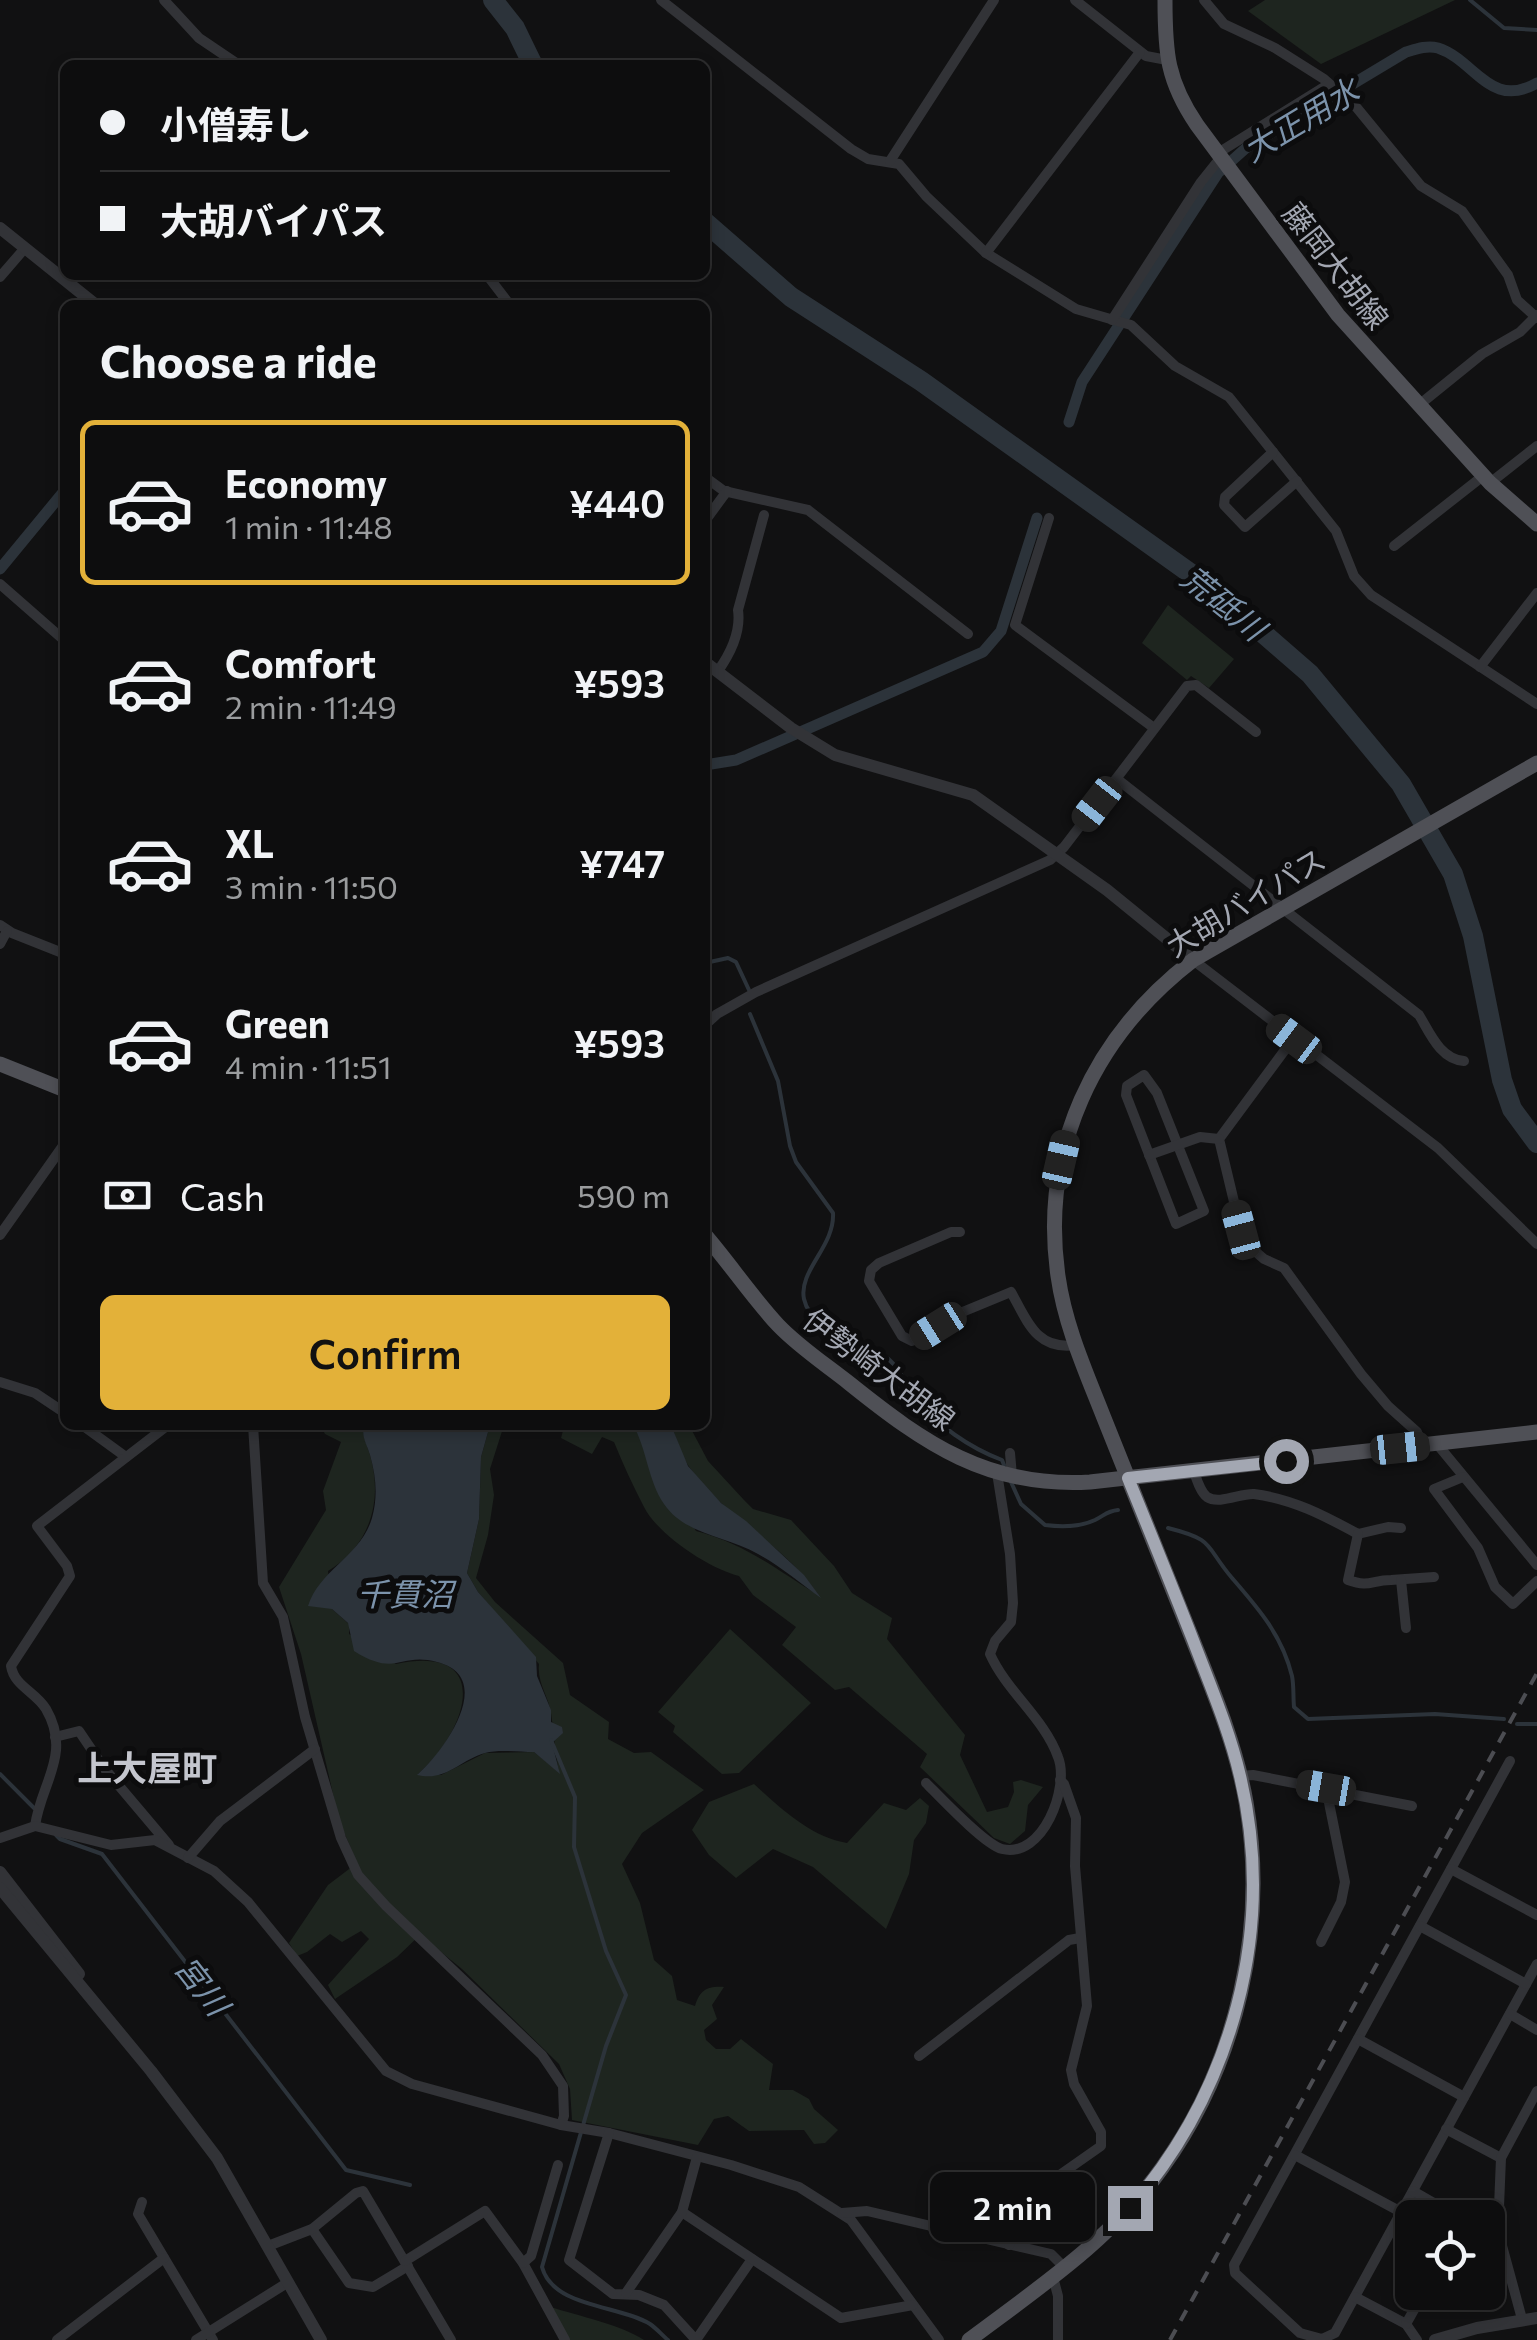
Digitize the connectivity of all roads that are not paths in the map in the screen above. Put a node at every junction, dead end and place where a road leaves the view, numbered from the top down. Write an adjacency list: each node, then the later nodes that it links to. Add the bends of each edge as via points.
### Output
1 (164, 0): 8 (street, via 199,38)
2 (662, 0): 12 (street, via 852,149)
3 (994, 0): 12 (street)
4 (1075, 0): 7 (street)
5 (1165, 0): 9 (main road, 藤岡大胡線)
6 (1204, 0): 10 (street, via 1224,24)
7 (1140, 52): 9 (street); 15 (street)
8 (232, 60)
9 (1167, 60): 11 (main road, 藤岡大胡線, via 1179,98)
10 (1331, 85): 11 (street); 22 (street, via 1421,186 1462,211 1517,300)
11 (1223, 160): 23 (street, via 1201,182); 24 (main road, 藤岡大胡線, via 1338,315)
12 (890, 161): 15 (street)
13 (0, 228): 14 (street)
14 (24, 248): 16 (street); 17 (street)
15 (986, 253): 23 (street, via 1076,309)
16 (60, 276)
17 (0, 277)
18 (64, 280): 20 (street)
19 (491, 280): 21 (street)
20 (90, 300)
21 (506, 300)
22 (1537, 317): 24 (street)
23 (1114, 320): 26 (street, via 1131,325 1168,360 1229,397)
24 (1419, 405): 28 (main road, 藤岡大胡線)
25 (1537, 446): 28 (street)
26 (1274, 452): 29 (street); 29 (street, via 1224,505 1246,527)
27 (710, 480): 30 (street)
28 (1487, 480): 34 (main road, 藤岡大胡線); 35 (street)
29 (1298, 481): 41 (street, via 1336,531 1354,576 1370,595)
30 (727, 492): 31 (street); 38 (street, via 808,510)
31 (710, 514)
32 (764, 514): 42 (street, via 740,623)
33 (1049, 518): 44 (street, via 1015,625)
34 (1537, 524)
35 (1394, 546)
36 (0, 584): 39 (street)
37 (1537, 593): 41 (street)
38 (968, 634)
39 (60, 638)
40 (710, 665): 42 (street)
41 (1480, 667): 43 (street)
42 (718, 671): 48 (street, via 806,738 852,761 962,789)
43 (1537, 704)
44 (1154, 728): 45 (street, via 1187,686 1196,684); 47 (street)
45 (1256, 732)
46 (1537, 763): 49 (main road, 大胡バイパス)
47 (1117, 780): 48 (street); 49 (street)
48 (1057, 854): 53 (street); 54 (street, via 756,992)
49 (1284, 908): 53 (main road, 大胡バイパス); 56 (street, via 1419,1015 1442,1050)
50 (4, 928): 51 (street); 52 (street)
51 (0, 944)
52 (60, 952)
53 (1193, 960): 55 (street); 67 (main road, 大胡バイパス, via 1109,1046 1084,1088 1066,1140 1054,1240)
54 (710, 1021)
55 (1294, 1039): 59 (street); 66 (street, via 1438,1148)
56 (1464, 1062)
57 (0, 1064): 58 (main road)
58 (60, 1088)
59 (1220, 1139): 60 (street); 74 (street, via 1249,1246 1284,1268 1360,1374)
60 (1178, 1144): 62 (street); 62 (street, via 1144,1075 1125,1091); 62 (street, via 1204,1211 1176,1224)
61 (60, 1150): 64 (street)
62 (1149, 1154)
63 (960, 1232): 67 (street, via 871,1270 869,1281 902,1336 912,1341 1011,1292 1035,1336)
64 (0, 1235)
65 (710, 1242): 78 (main road, 伊勢崎大胡線, via 800,1344 928,1444)
66 (1537, 1244)
67 (1076, 1345): 80 (main road, 大胡バイパス)
68 (0, 1382): 69 (street)
69 (60, 1410)
70 (89, 1430): 76 (street)
71 (161, 1430): 76 (street)
72 (253, 1430): 89 (street, via 263,1583 283,1617)
73 (1537, 1432): 74 (main road, 伊勢崎大胡線)
74 (1429, 1445): 77 (main road, 伊勢崎大胡線); 79 (street)
75 (1010, 1453): 78 (street)
76 (126, 1457): 88 (street, via 38,1526 70,1576 11,1672 46,1709)
77 (1192, 1469): 80 (main road, 伊勢崎大胡線); 82 (street, via 1213,1499 1278,1499)
78 (1005, 1475): 80 (main road, 伊勢崎大胡線, via 1080,1483); 92 (street, via 996,1482 1013,1602 1011,1622 990,1654 1051,1740)
79 (1463, 1477): 83 (street); 86 (street, via 1434,1488 1478,1548 1494,1587 1513,1604)
80 (1128, 1478): 91 (main road, 大胡バイパス)
81 (1401, 1528): 82 (street)
82 (1358, 1534): 85 (street, via 1348,1580 1365,1586)
83 (1537, 1565)
84 (1434, 1577): 85 (street)
85 (1401, 1580): 87 (street)
86 (1537, 1581)
87 (1406, 1628)
88 (55, 1737): 96 (street, via 54,1769); 98 (street, via 79,1732)
89 (315, 1749): 99 (street, via 220,1821); 117 (street, via 358,1874 542,2055 563,2086)
90 (1510, 1761): 100 (street)
91 (1240, 1776): 94 (street); 141 (main road, 大胡バイパス, via 1252,1919 1226,2044 1201,2104 1160,2171)
92 (1060, 1780): 93 (street, via 1050,1821 1026,1845 1010,1850 992,1844); 105 (street, via 1076,1818)
93 (926, 1783)
94 (1326, 1788): 95 (street); 106 (street, via 1345,1882)
95 (1412, 1806)
96 (36, 1826): 97 (street); 98 (street, via 111,1846 155,1840)
97 (0, 1838)
98 (173, 1850): 99 (street)
99 (188, 1858): 117 (street, via 248,1902 386,2070 412,2084)
100 (1451, 1869): 103 (street); 104 (street)
101 (0, 1872): 110 (street)
102 (0, 1888): 110 (street)
103 (1537, 1915)
104 (1420, 1926): 108 (street); 112 (street)
105 (1080, 1938): 113 (street); 134 (street, via 1087,2006 1072,2070 1101,2146 1034,2193)
106 (1321, 1942)
107 (1537, 1964): 108 (street)
108 (1526, 1984): 109 (street)
109 (1510, 2014): 111 (street); 115 (street)
110 (111, 2022): 135 (street, via 217,2158)
111 (1537, 2030)
112 (1358, 2039): 115 (street); 120 (street)
113 (919, 2056)
114 (1537, 2091): 116 (street)
115 (1464, 2097): 118 (street)
116 (1535, 2105): 122 (street)
117 (561, 2125): 119 (street)
118 (1446, 2130): 122 (street); 124 (street)
119 (609, 2133): 121 (street); 143 (street, via 569,2260 614,2294)
120 (1295, 2155): 129 (street); 144 (street, via 1234,2265 1236,2273 1311,2338 1332,2336)
121 (696, 2157): 130 (street); 131 (street, via 781,2179)
122 (1502, 2158): 127 (street)
123 (558, 2166): 139 (street, via 530,2256)
124 (1413, 2191): 125 (street); 126 (street)
125 (1408, 2200)
126 (1429, 2200)
127 (1497, 2200)
128 (142, 2202): 136 (street, via 138,2214)
129 (1395, 2209)
130 (682, 2212): 137 (street); 143 (street)
131 (842, 2213): 134 (street, via 867,2211); 145 (street)
132 (1395, 2223): 144 (street)
133 (312, 2229): 135 (street); 140 (street, via 349,2283 373,2287); 140 (street, via 363,2191)
134 (1010, 2245): 141 (street, via 1050,2254)
135 (268, 2246): 142 (street)
136 (164, 2258): 149 (street); 150 (street)
137 (752, 2259): 143 (street, via 696,2340 664,2305); 145 (street, via 840,2318)
138 (1505, 2259): 147 (street)
139 (522, 2263): 140 (street, via 485,2211); 154 (street)
140 (406, 2264): 153 (street)
141 (1059, 2273): 156 (main road, 大胡バイパス); 157 (street)
142 (287, 2283): 149 (street); 152 (street)
143 (626, 2293)
144 (1355, 2297): 148 (street)
145 (913, 2305): 155 (street)
146 (1414, 2310): 148 (street)
147 (1530, 2318): 159 (street)
148 (1406, 2324): 158 (street)
149 (211, 2336): 151 (street)
150 (56, 2340)
151 (196, 2340)
152 (321, 2340)
153 (451, 2340)
154 (564, 2340)
155 (939, 2340)
156 (969, 2340)
157 (1058, 2340)
158 (1418, 2340)
159 (1435, 2340)

